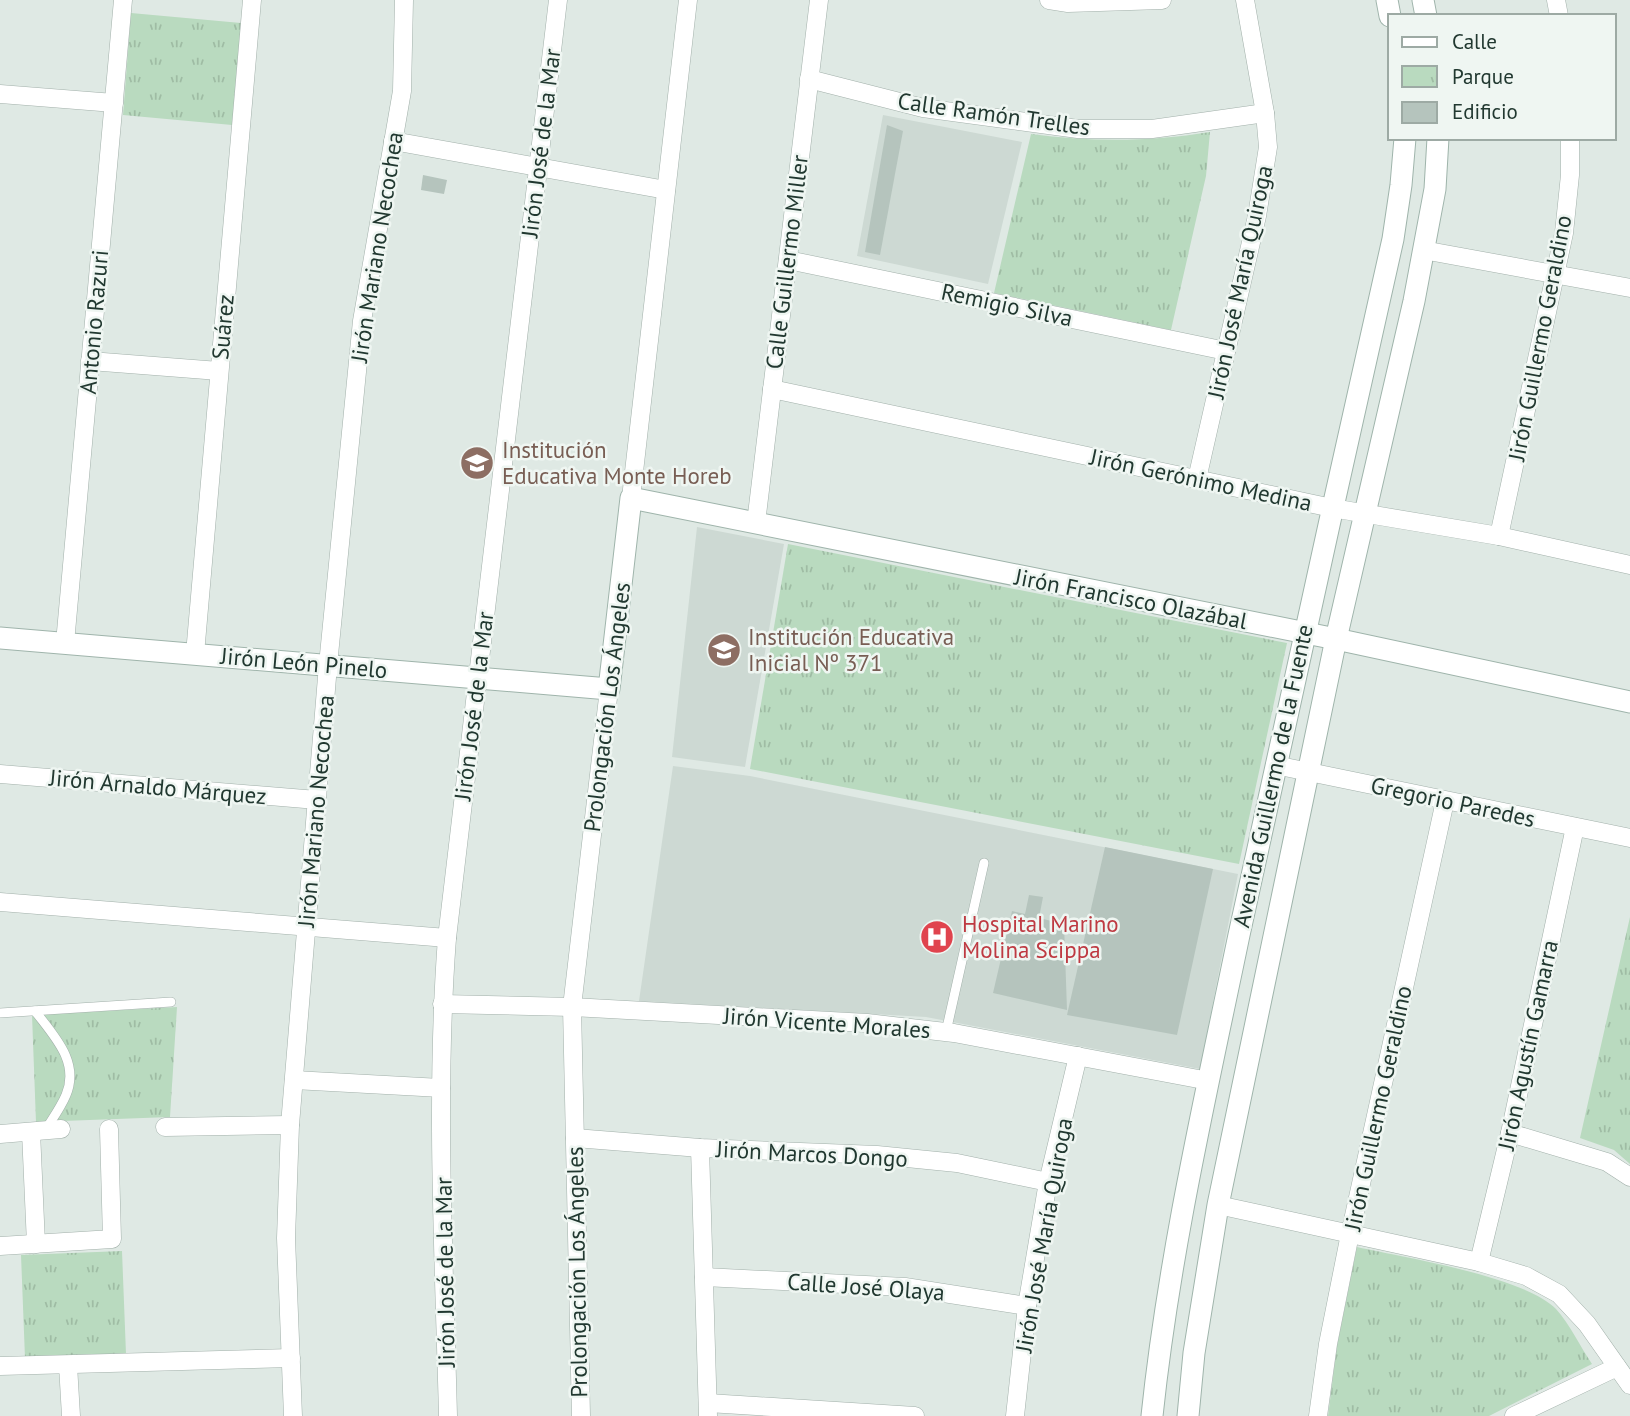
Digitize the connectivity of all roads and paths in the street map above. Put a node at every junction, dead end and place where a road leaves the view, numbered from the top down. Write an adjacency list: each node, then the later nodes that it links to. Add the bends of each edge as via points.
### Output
1 (122, 0): 12 (street, Antonio Razuri)
2 (252, 0): 26 (street, Suárez)
3 (404, 0): 17 (street, Jirón Mariano Necochea, via 402,91)
4 (558, 0): 18 (street, Jirón José de la Mar)
5 (688, 0): 19 (street, Prolongación Los Ángeles)
6 (818, 0): 10 (street, Calle Guillermo Miller)
7 (1049, 0): 8 (street)
8 (1162, 0)
9 (1245, 0): 13 (street, Jirón José María Quiroga)
10 (809, 79): 13 (street, Calle Ramón Trelles, via 923,108 1077,129 1152,130); 21 (street, Calle Guillermo Miller)
11 (0, 94): 12 (street)
12 (114, 103): 25 (street, Antonio Razuri)
13 (1265, 113): 24 (street, Jirón José María Quiroga, via 1268,147 1257,216)
14 (1405, 140): 30 (main road, Avenida Guillermo de la Fuente, via 1393,239)
15 (1438, 140): 20 (main road, Avenida Guillermo de la Fuente)
16 (1570, 140): 22 (street, Jirón Guillermo Geraldino, via 1564,233)
17 (393, 142): 18 (street); 40 (street, Jirón Mariano Necochea, via 362,321)
18 (538, 168): 19 (street); 41 (street, Jirón José de la Mar)
19 (666, 190): 29 (street, Prolongación Los Ángeles)
20 (1423, 250): 22 (street); 31 (main road, Avenida Guillermo de la Fuente)
21 (788, 260): 24 (street, Remigio Silva); 27 (street, Calle Guillermo Miller)
22 (1556, 274): 23 (street); 33 (street, Jirón Guillermo Geraldino)
23 (1630, 288)
24 (1226, 351): 28 (street, Jirón José María Quiroga)
25 (90, 361): 26 (street); 38 (street, Antonio Razuri)
26 (219, 371): 39 (street, Suárez)
27 (772, 389): 28 (street, Jirón Gerónimo Medina); 32 (street, Calle Guillermo Miller)
28 (1197, 479): 30 (street, Jirón Gerónimo Medina)
29 (631, 498): 32 (main road, Jirón Francisco Olazábal); 42 (main road, Prolongación Los Ángeles)
30 (1332, 508): 31 (street, Jirón Gerónimo Medina); 35 (main road, Avenida Guillermo de la Fuente)
31 (1365, 515): 33 (street, Jirón Gerónimo Medina); 37 (main road, Avenida Guillermo de la Fuente)
32 (756, 523): 35 (main road, Jirón Francisco Olazábal)
33 (1499, 536): 34 (street, Jirón Gerónimo Medina)
34 (1630, 563)
35 (1303, 634): 37 (main road, Jirón Francisco Olazábal); 44 (main road, Avenida Guillermo de la Fuente)
36 (0, 638): 38 (main road, Jirón León Pinelo)
37 (1336, 639): 43 (main road, Jirón Francisco Olazábal); 45 (main road, Avenida Guillermo de la Fuente)
38 (65, 643): 39 (main road, Jirón León Pinelo)
39 (195, 654): 40 (main road, Jirón León Pinelo)
40 (328, 665): 41 (main road, Jirón León Pinelo); 47 (street, Jirón Mariano Necochea)
41 (477, 678): 42 (main road, Jirón León Pinelo); 54 (street, Jirón José de la Mar)
42 (609, 689): 57 (street, Prolongación Los Ángeles)
43 (1630, 702)
44 (1275, 765): 45 (street, Gregorio Paredes); 63 (main road, Avenida Guillermo de la Fuente)
45 (1309, 771): 48 (street, Gregorio Paredes); 75 (main road, Avenida Guillermo de la Fuente)
46 (0, 774): 47 (street, Jirón Arnaldo Márquez)
47 (317, 800): 53 (street, Jirón Mariano Necochea)
48 (1444, 801): 49 (street, Gregorio Paredes); 76 (street, Jirón Guillermo Geraldino)
49 (1575, 827): 50 (street, Gregorio Paredes); 69 (street, Jirón Agustín Gamarra)
50 (1630, 838)
51 (984, 863): 60 (lane)
52 (0, 902): 53 (street)
53 (306, 927): 54 (street); 62 (street, Jirón Mariano Necochea)
54 (447, 938): 56 (street, Jirón José de la Mar)
55 (171, 1002): 58 (lane)
56 (442, 1004): 57 (street, Jirón Vicente Morales); 64 (street, Jirón José de la Mar)
57 (572, 1007): 60 (street, Jirón Vicente Morales, via 867,1023); 71 (street, Prolongación Los Ángeles)
58 (36, 1011): 59 (lane); 68 (lane, via 68,1060 67,1093)
59 (0, 1013)
60 (946, 1032): 61 (street, Jirón Vicente Morales)
61 (1079, 1056): 63 (street, Jirón Vicente Morales); 74 (street, Jirón José María Quiroga)
62 (294, 1080): 64 (street); 65 (street, Jirón Mariano Necochea)
63 (1209, 1081): 94 (main road, Avenida Guillermo de la Fuente, via 1175,1249)
64 (441, 1088): 90 (street, Jirón José de la Mar)
65 (290, 1125): 66 (street); 82 (street, Jirón Mariano Necochea, via 286,1238)
66 (164, 1127)
67 (109, 1129): 77 (street, via 112,1239)
68 (46, 1130): 70 (street); 77 (street)
69 (1510, 1133): 73 (street, via 1607,1162); 79 (street, Jirón Agustín Gamarra)
70 (0, 1134)
71 (575, 1138): 72 (street, Jirón Marcos Dongo); 91 (street, Prolongación Los Ángeles)
72 (700, 1148): 74 (street, Jirón Marcos Dongo, via 903,1157); 80 (street)
73 (1630, 1177)
74 (1048, 1182): 81 (street, Jirón José María Quiroga)
75 (1218, 1205): 76 (street); 95 (main road, Avenida Guillermo de la Fuente)
76 (1350, 1234): 79 (street); 96 (street, Jirón Guillermo Geraldino)
77 (36, 1244): 78 (street)
78 (0, 1246)
79 (1479, 1262): 85 (street, via 1526,1276 1559,1294)
80 (704, 1277): 81 (street, Calle José Olaya, via 905,1287); 87 (street)
81 (1027, 1306): 93 (street, Jirón José María Quiroga)
82 (291, 1358): 83 (street); 89 (street, Jirón Mariano Necochea)
83 (68, 1364): 84 (street); 88 (street)
84 (0, 1366)
85 (1617, 1367): 86 (street); 97 (street)
86 (1630, 1385)
87 (708, 1410): 92 (street)
88 (71, 1416)
89 (293, 1416)
90 (448, 1416)
91 (581, 1416)
92 (915, 1416)
93 (1016, 1416)
94 (1152, 1416)
95 (1188, 1416)
96 (1318, 1416)
97 (1514, 1416)

